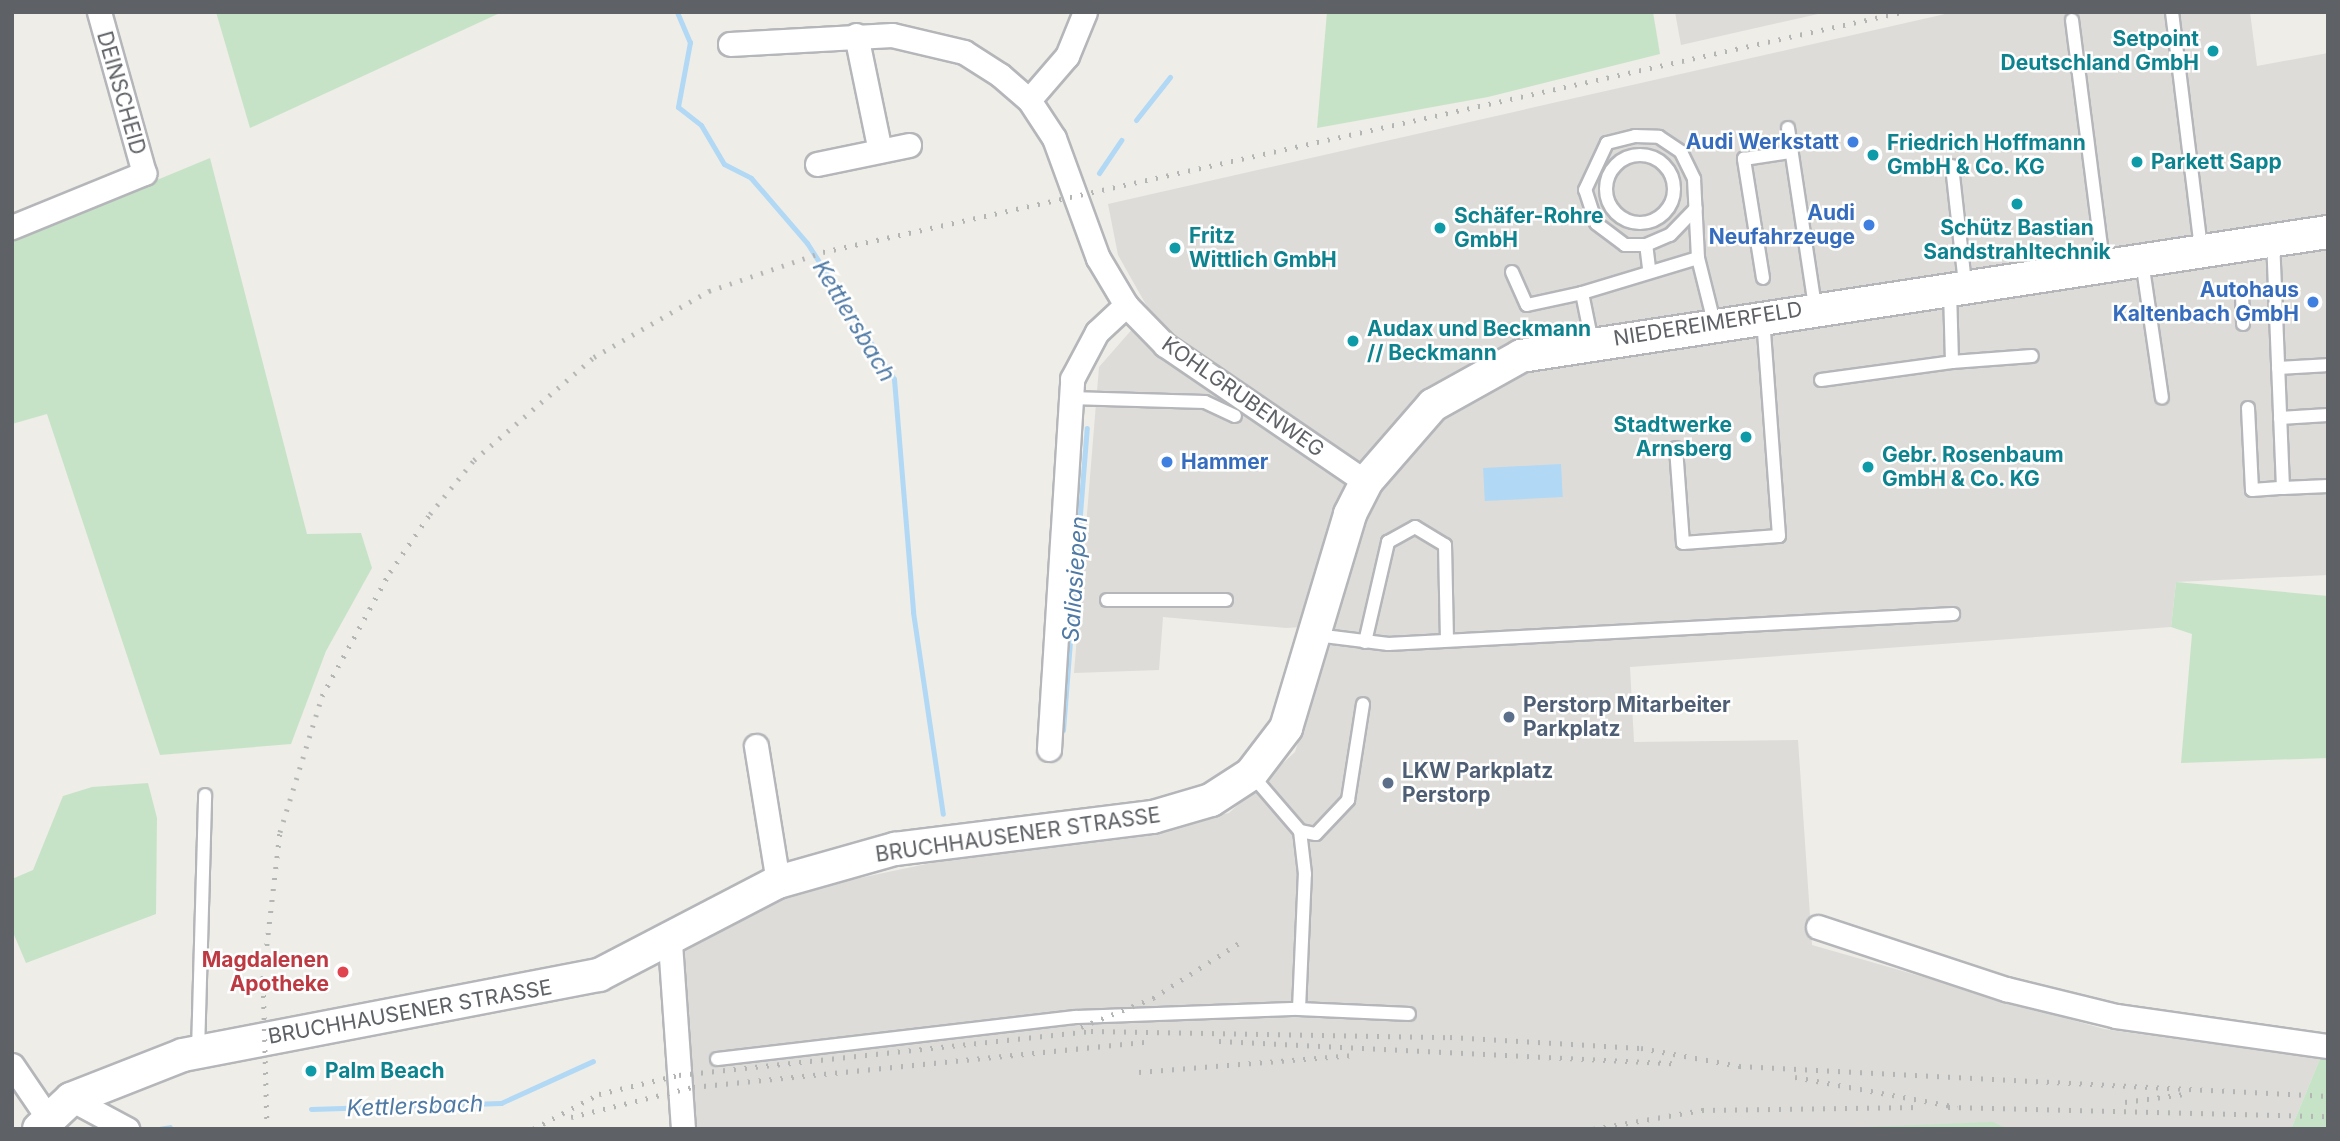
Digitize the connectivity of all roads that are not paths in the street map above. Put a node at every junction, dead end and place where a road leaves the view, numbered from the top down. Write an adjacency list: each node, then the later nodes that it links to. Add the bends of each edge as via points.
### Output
1 (99, 12): 17 (street, DEINSCHEID, via 144,173)
2 (1086, 12): 7 (street, via 1067,56)
3 (2172, 12): 21 (lane)
4 (2072, 20): 24 (lane)
5 (856, 35): 6 (street, KOHLGRUBENWEG); 7 (street, KOHLGRUBENWEG, via 892,34 964,52); 10 (street)
6 (730, 44)
7 (1029, 100): 31 (street, KOHLGRUBENWEG, via 1064,159 1098,258)
8 (1788, 128): 11 (lane)
9 (909, 145): 10 (street)
10 (880, 151): 12 (street)
11 (1791, 152): 27 (lane, via 1744,159); 32 (lane)
12 (817, 164)
13 (1952, 166): 28 (lane)
14 (1694, 179): 15 (lane); 16 (lane); 20 (lane, via 1681,152 1659,137 1607,144 1596,156 1585,190 1597,223 1625,245)
15 (1675, 181): 15 (lane, via 1671,201 1640,226 1609,204 1606,184 1631,154 1653,156)
16 (1696, 208): 20 (lane, via 1670,235); 22 (lane)
17 (12, 227)
18 (2328, 232): 19 (street, NIEDEREIMERFELD)
19 (2273, 239): 21 (street, NIEDEREIMERFELD); 40 (lane)
20 (1646, 245): 25 (lane)
21 (2201, 249): 23 (street, NIEDEREIMERFELD)
22 (1698, 258): 25 (lane); 34 (lane)
23 (2141, 258): 24 (street, NIEDEREIMERFELD); 43 (lane)
24 (2103, 263): 28 (street, NIEDEREIMERFELD)
25 (1649, 268): 29 (lane)
26 (1512, 272): 29 (lane, via 1527,305)
27 (1763, 278)
28 (1957, 284): 32 (street, NIEDEREIMERFELD); 38 (lane)
29 (1582, 293): 36 (lane)
30 (2242, 294): 35 (lane)
31 (1126, 305): 42 (street, via 1082,355); 49 (street, KOHLGRUBENWEG, via 1165,345)
32 (1815, 307): 33 (street, NIEDEREIMERFELD)
33 (1763, 315): 34 (street, NIEDEREIMERFELD); 48 (lane, via 1779,536 1683,543)
34 (1714, 322): 36 (street, NIEDEREIMERFELD)
35 (2243, 324)
36 (1592, 342): 49 (street, NIEDEREIMERFELD, via 1521,356 1475,378 1415,422)
37 (2032, 356): 38 (lane)
38 (1952, 362): 41 (lane)
39 (2328, 365): 40 (lane)
40 (2278, 368): 47 (lane)
41 (1821, 380)
42 (1070, 398): 46 (lane, via 1205,402); 60 (street)
43 (2162, 398)
44 (2248, 408): 51 (lane, via 2252,490)
45 (2328, 415): 47 (lane)
46 (1235, 416)
47 (2280, 418): 51 (lane)
48 (1676, 448)
49 (1366, 482): 55 (street, NIEDEREIMERFELD, via 1350,514)
50 (2328, 486): 51 (lane)
51 (2283, 488)
52 (1107, 600): 53 (lane)
53 (1226, 600)
54 (1953, 614): 56 (lane)
55 (1317, 635): 57 (lane); 61 (street, NIEDEREIMERFELD, via 1286,728)
56 (1447, 640): 57 (lane); 57 (lane, via 1445,545 1415,527 1388,542)
57 (1364, 642)
58 (1363, 704): 63 (lane, via 1348,800 1316,834)
59 (756, 746): 64 (street)
60 (1049, 749)
61 (1251, 774): 63 (lane); 64 (street, BRUCHHAUSENER STRASSE, via 1186,810 895,849)
62 (205, 795): 70 (lane)
63 (1300, 831): 67 (lane, via 1305,874)
64 (778, 882): 66 (street, BRUCHHAUSENER STRASSE)
65 (1818, 927): 69 (street, via 2006,989 2116,1016)
66 (670, 943): 70 (street, BRUCHHAUSENER STRASSE, via 564,985); 75 (street)
67 (1299, 1009): 68 (lane); 71 (lane, via 1076,1017)
68 (1409, 1014)
69 (2328, 1046)
70 (198, 1052): 73 (street, BRUCHHAUSENER STRASSE)
71 (717, 1059)
72 (12, 1065): 73 (street)
73 (53, 1115): 74 (street)
74 (127, 1129)
75 (682, 1129)

